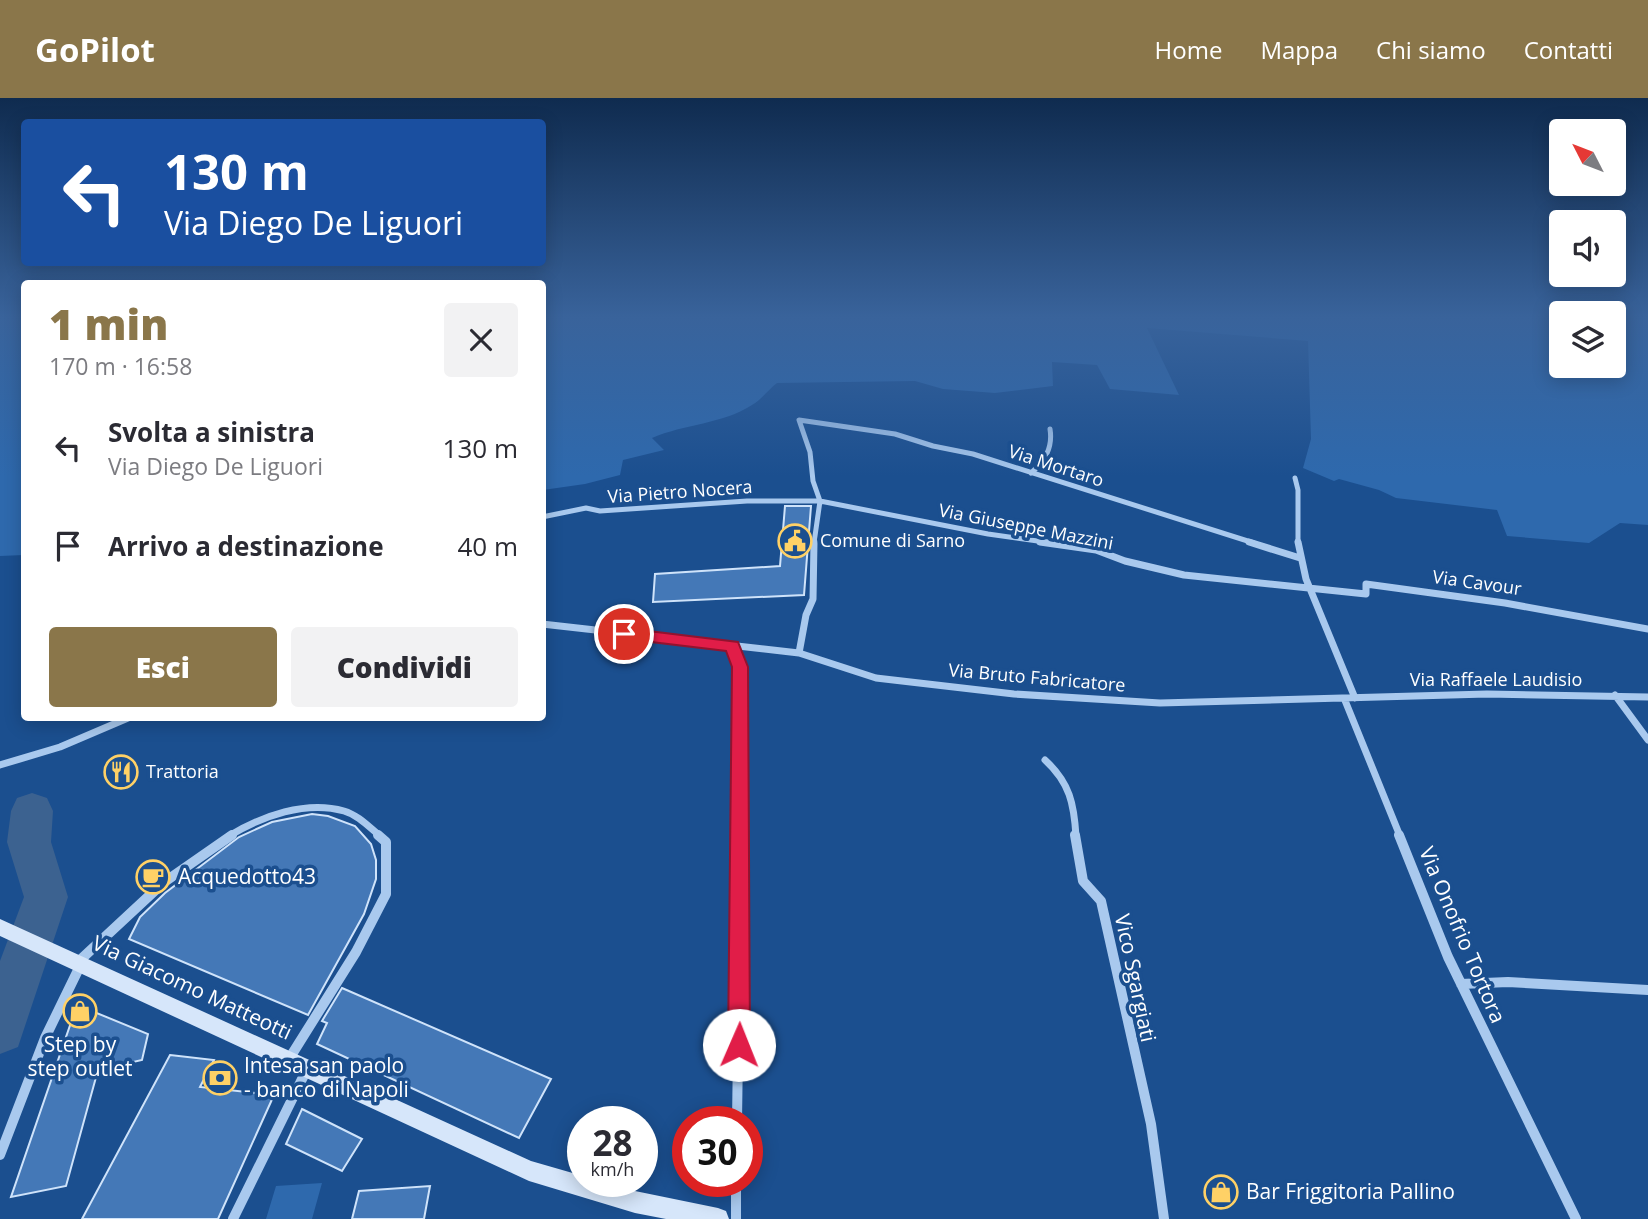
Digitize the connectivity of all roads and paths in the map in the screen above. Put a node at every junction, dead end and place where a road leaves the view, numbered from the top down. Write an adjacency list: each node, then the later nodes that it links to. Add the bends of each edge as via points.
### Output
1 (1049, 429): 2 (street, via 1052,437 1045,461)
2 (1031, 472): 4 (street, Via Mortaro, via 895,434 799,420); 6 (street, Via Mortaro)
3 (1295, 478): 6 (street)
4 (820, 501): 5 (street, Via Pietro Nocera, via 586,509); 7 (street, Via Giuseppe Mazzini, via 1096,550 1184,575); 11 (street, via 813,599)
5 (546, 516)
6 (1300, 558): 7 (street)
7 (1309, 587): 9 (street, Via Cavour, via 1366,594 1366,584); 15 (street)
8 (546, 624): 10 (street, Via Bruto Fabricatore)
9 (1648, 629)
10 (732, 646): 11 (street, Via Bruto Fabricatore); 25 (street, via 740,667)
11 (799, 653): 14 (street, Via Bruto Fabricatore, via 876,678 1014,694 1160,703)
12 (1615, 695): 13 (street, Via Raffaele Laudisio); 15 (street, Via Raffaele Laudisio); 17 (street)
13 (1648, 697)
14 (1344, 698): 15 (street, Via Raffaele Laudisio); 22 (street, Via Onofrio Tortora)
15 (1355, 698)
16 (121, 721): 19 (street, via 60,747)
17 (1648, 740)
18 (1045, 760): 31 (street, Vico Sgargiati, via 1060,771 1075,798 1073,835 1079,864 1084,886 1101,901 1151,1124)
19 (0, 765)
20 (0, 927): 21 (street, Via Giacomo Matteotti)
21 (79, 963): 24 (street, Via Giacomo Matteotti); 24 (street, via 127,913 222,838 270,814 306,807 340,810 357,817 386,842 386,894); 26 (street)
22 (1461, 984): 23 (street, via 1508,982); 32 (street, Via Onofrio Tortora)
23 (1648, 990)
24 (298, 1064): 28 (street); 29 (street, Via Giacomo Matteotti, via 529,1171 635,1202)
25 (737, 1106)
26 (0, 1155)
27 (736, 1197): 30 (street)
28 (233, 1219)
29 (718, 1219)
30 (736, 1219)
31 (1164, 1219)
32 (1576, 1219)

